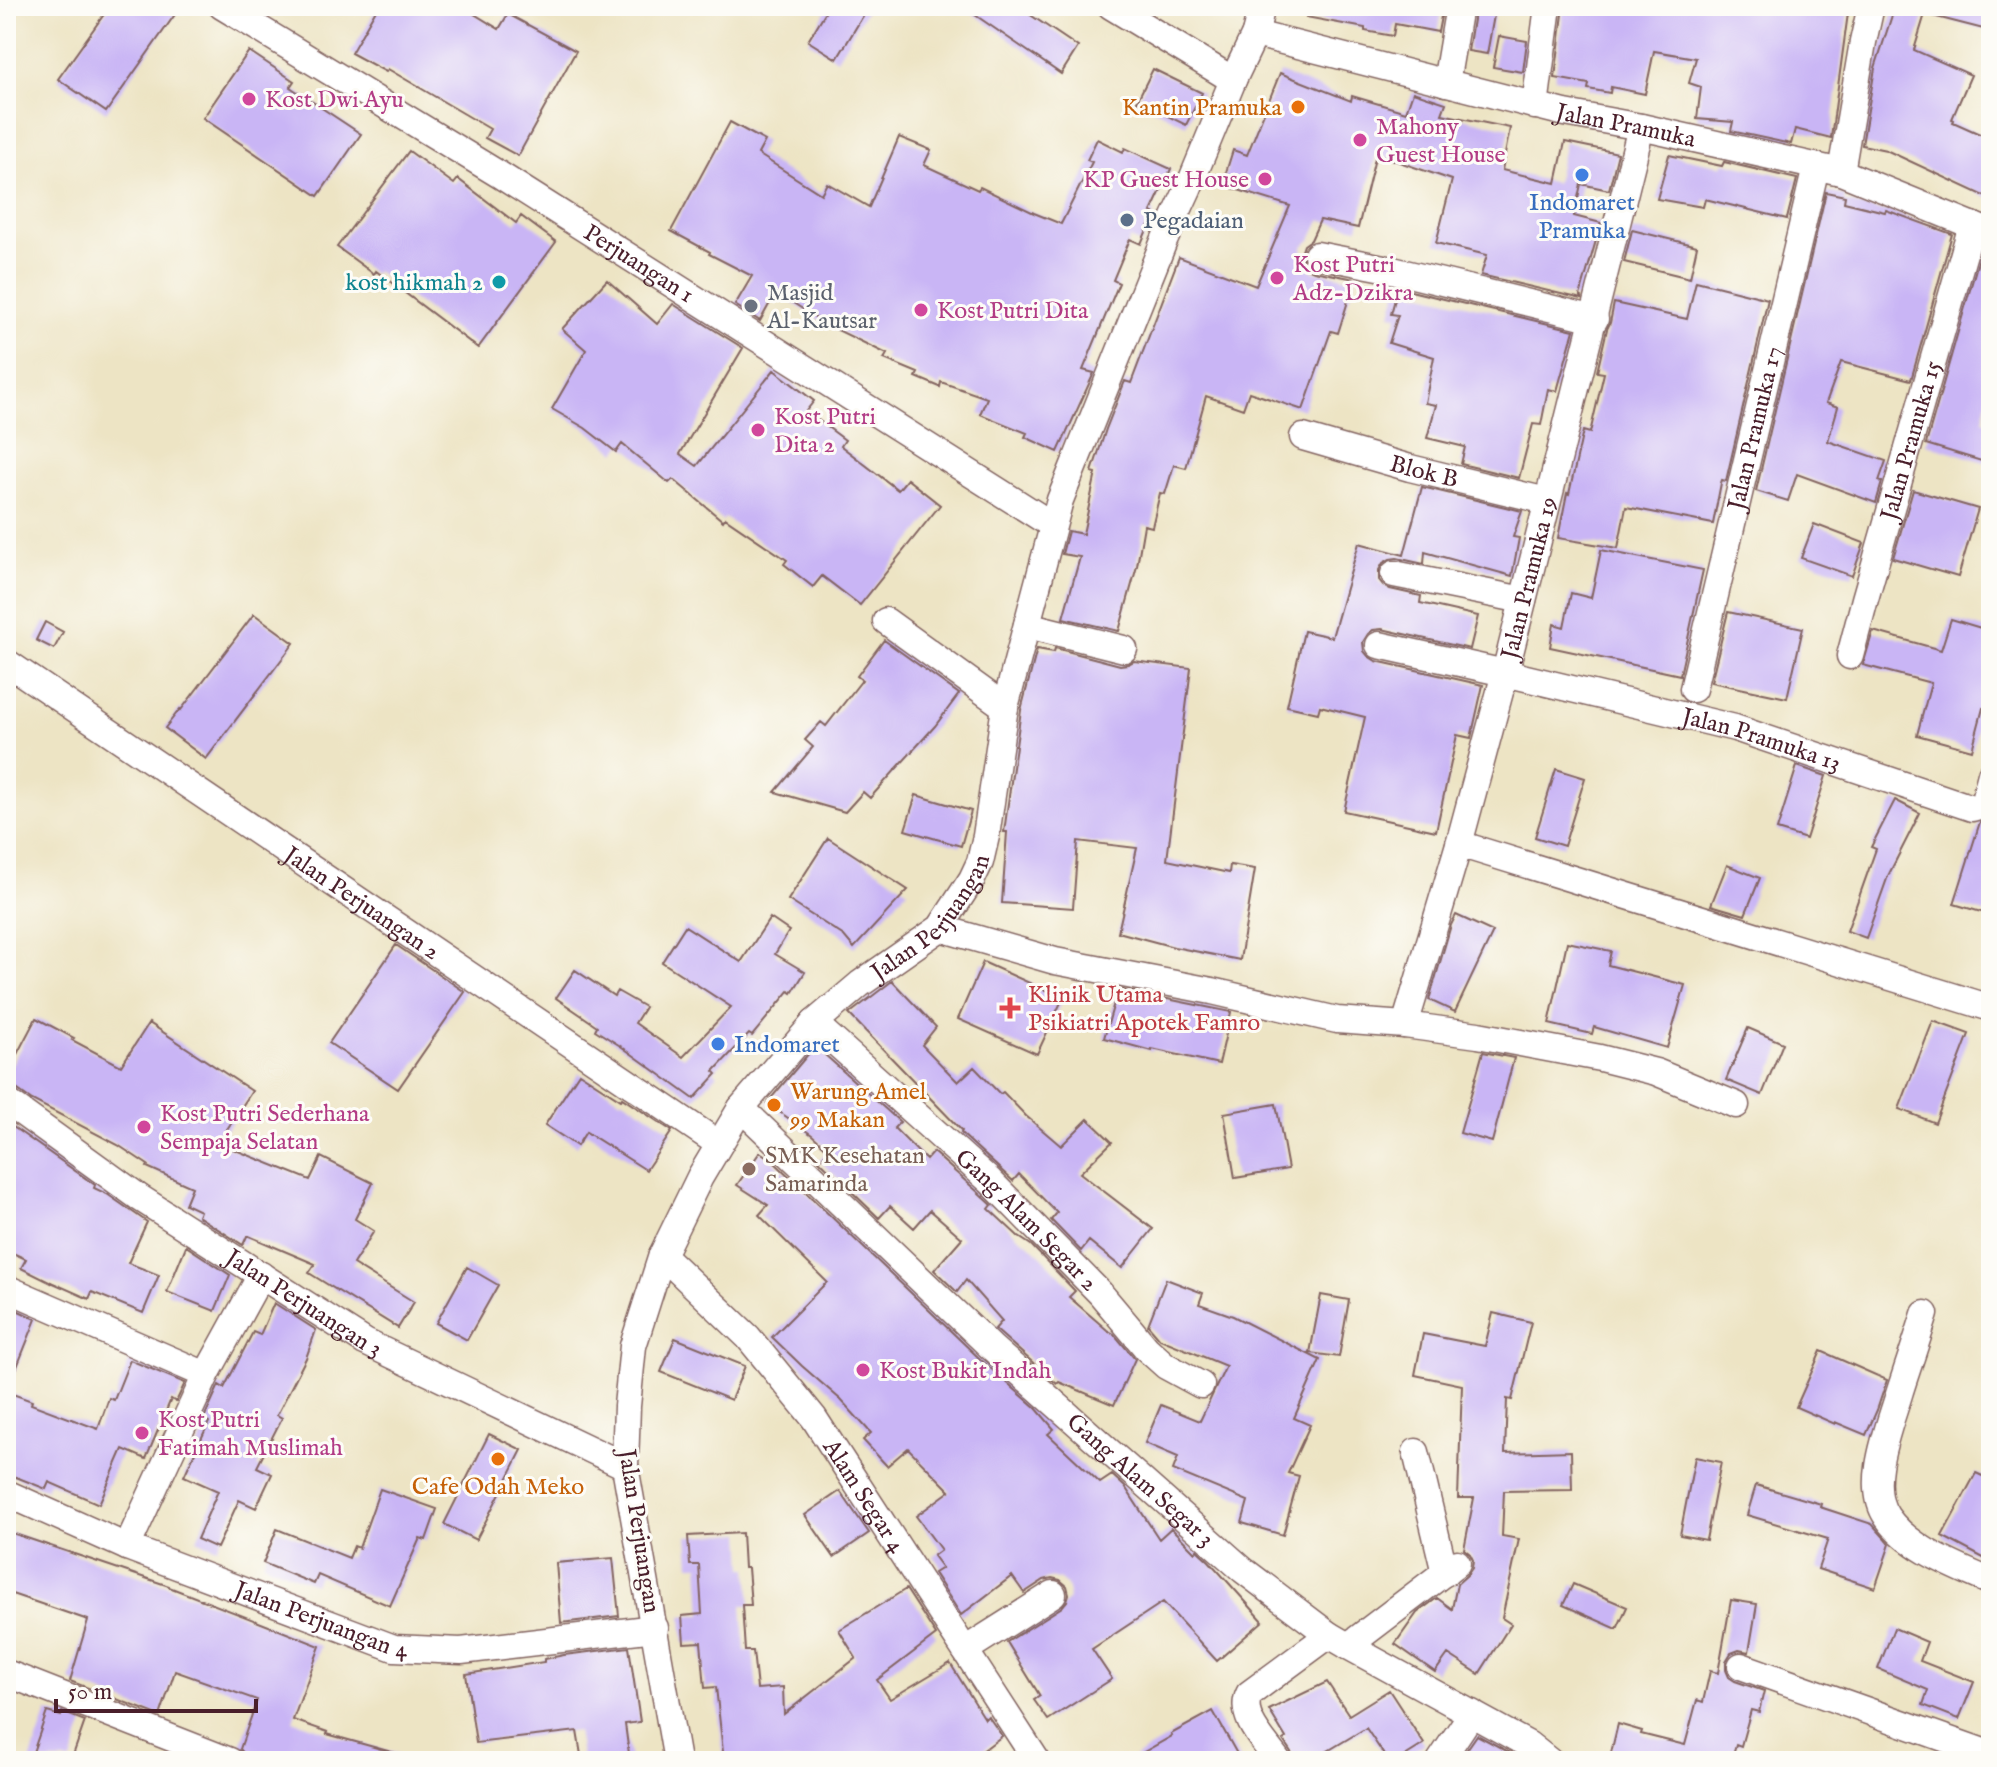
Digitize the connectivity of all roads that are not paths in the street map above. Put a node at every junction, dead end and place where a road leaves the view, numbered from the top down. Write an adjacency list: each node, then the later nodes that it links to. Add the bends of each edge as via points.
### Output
1 (222, 6): 18 (street, Perjuangan 1, via 500,175)
2 (1111, 6): 8 (street)
3 (1262, 6): 7 (street, Jalan Perjuangan)
4 (1459, 6): 9 (street)
5 (1548, 6): 10 (street)
6 (1871, 6): 12 (street, Jalan Pramuka 17)
7 (1255, 34): 8 (street, Jalan Perjuangan); 9 (street, Jalan Pramuka)
8 (1233, 80): 18 (street, Jalan Perjuangan)
9 (1446, 83): 10 (street, Jalan Pramuka)
10 (1535, 106): 11 (street, Jalan Pramuka)
11 (1641, 127): 12 (street, Jalan Pramuka); 15 (street, Jalan Pramuka 19)
12 (1828, 169): 13 (street, Jalan Pramuka); 28 (street, Jalan Pramuka 17)
13 (1982, 229): 25 (street, Jalan Pramuka 15)
14 (1317, 255): 15 (street)
15 (1595, 319): 17 (street, Jalan Pramuka 19)
16 (1303, 437): 17 (street, Blok B)
17 (1547, 501): 20 (street, Jalan Pramuka 19)
18 (1052, 525): 22 (street, Jalan Perjuangan)
19 (1394, 574): 20 (street)
20 (1523, 600): 27 (street, Jalan Pramuka 19)
21 (886, 621): 29 (street)
22 (1027, 625): 24 (street); 29 (street, Jalan Perjuangan)
23 (1379, 645): 27 (street, Jalan Pramuka 13)
24 (1124, 649)
25 (1850, 656)
26 (6, 662): 40 (street, Jalan Perjuangan 2)
27 (1505, 673): 31 (street, Jalan Pramuka 13, via 1735,728); 32 (street, Jalan Pramuka 19)
28 (1693, 689)
29 (1005, 707): 33 (street, Jalan Perjuangan, via 980,862)
30 (1991, 774): 31 (street, Jalan Pramuka 13)
31 (1985, 809)
32 (1459, 844): 34 (street); 36 (street, Jalan Pramuka 19)
33 (940, 928): 35 (street, Jalan Perjuangan); 36 (street, via 1055,961 1337,1020)
34 (1991, 1008)
35 (814, 1023): 39 (street, Jalan Perjuangan); 46 (street, Gang Alam Segar 2, via 990,1181 1147,1349)
36 (1405, 1025): 38 (street, via 1600,1058 1656,1072)
37 (6, 1101): 42 (street, Jalan Perjuangan 3, via 140,1198)
38 (1736, 1105)
39 (741, 1108): 40 (street, Jalan Perjuangan); 54 (street, Gang Alam Segar 3, via 991,1347 1243,1570)
40 (719, 1144): 41 (street, Jalan Perjuangan)
41 (662, 1255): 48 (street, Jalan Perjuangan, via 633,1346); 55 (street, Alam Segar 4, via 748,1337 814,1418)
42 (261, 1275): 45 (street); 48 (street, Jalan Perjuangan 3, via 365,1342)
43 (6, 1288): 45 (street)
44 (1925, 1314): 51 (street, via 1883,1446 1879,1499 1886,1517 1902,1533 1932,1555)
45 (206, 1375): 50 (street)
46 (1201, 1385)
47 (1416, 1452): 54 (street, via 1451,1568)
48 (625, 1466): 53 (street, Jalan Perjuangan)
49 (6, 1493): 50 (street, Jalan Perjuangan 4)
50 (127, 1547): 53 (street, Jalan Perjuangan 4, via 394,1648 461,1651)
51 (1991, 1582)
52 (1053, 1594): 55 (street)
53 (655, 1628): 60 (street, Jalan Perjuangan)
54 (1339, 1640): 58 (street, Gang Alam Segar 3); 62 (street, via 1249,1694 1251,1722)
55 (965, 1650): 61 (street, Alam Segar 4)
56 (1741, 1666): 65 (street, via 1989,1754)
57 (6, 1673): 59 (street)
58 (1472, 1713): 63 (street); 64 (street, Gang Alam Segar 3)
59 (230, 1761)
60 (677, 1761)
61 (1037, 1761)
62 (1278, 1761)
63 (1440, 1761)
64 (1549, 1761)
65 (1985, 1761)

